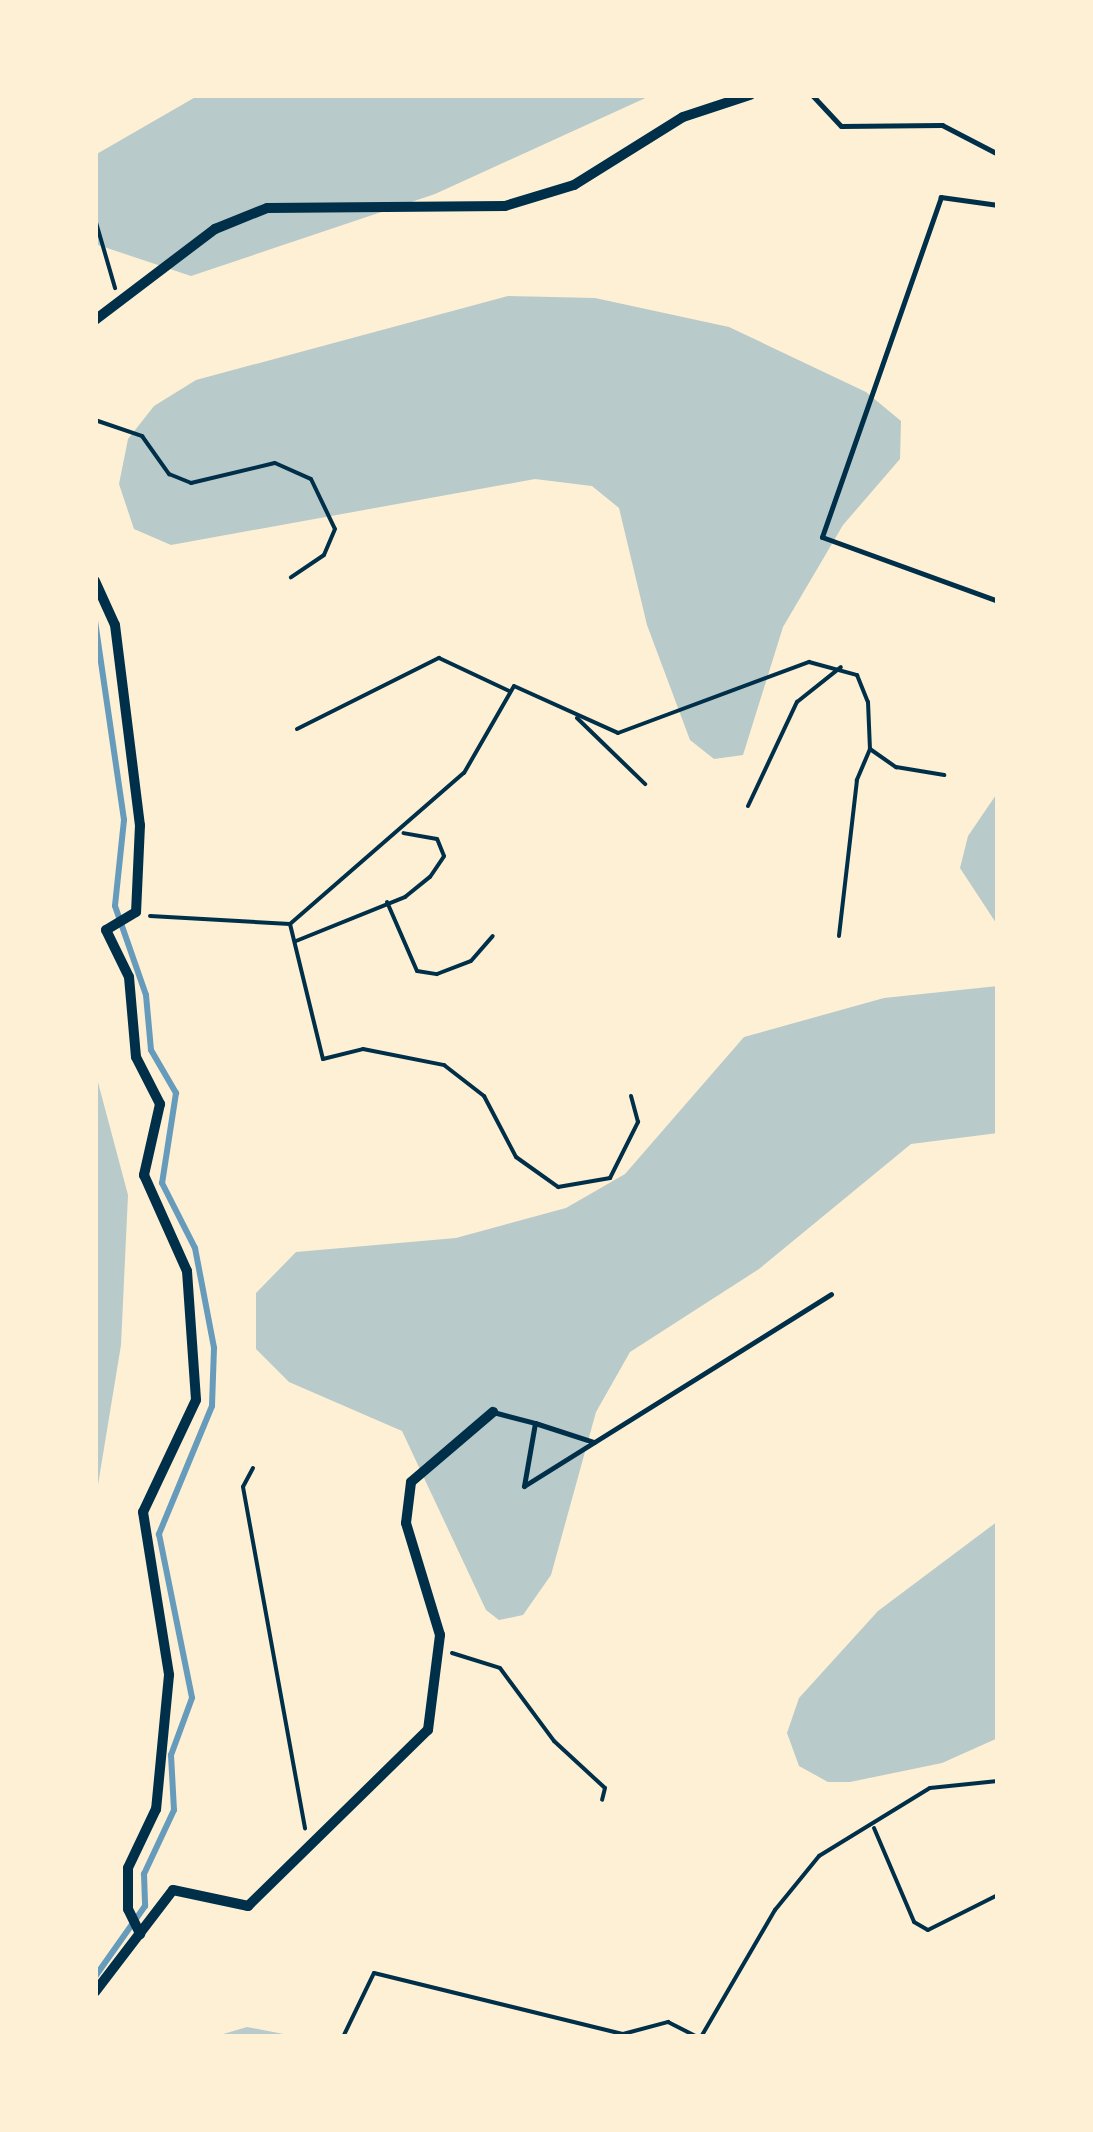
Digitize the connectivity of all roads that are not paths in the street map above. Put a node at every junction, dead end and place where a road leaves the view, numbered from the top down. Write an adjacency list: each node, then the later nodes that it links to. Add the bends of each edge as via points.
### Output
1 (750, 95): 5 (street, via 683,117 574,186 505,206 266,208 215,229)
2 (812, 95): 3 (lane, via 841,126 942,126)
3 (998, 154)
4 (998, 205): 7 (lane, via 941,198 822,538)
5 (95, 320)
6 (95, 581): 12 (street, via 115,625 140,825 136,912 106,930 134,997 136,1057 160,1104 144,1175 186,1271 196,1400 142,1512 170,1674 156,1809 128,1868 128,1910)
7 (998, 601)
8 (831, 1294): 11 (lane)
9 (493, 1412): 10 (lane); 12 (street, via 411,1482 406,1522 438,1654 428,1730 248,1906 172,1890)
10 (536, 1423): 11 (lane); 11 (lane, via 524,1486)
11 (596, 1442)
12 (140, 1934): 13 (street)
13 (95, 1992)

